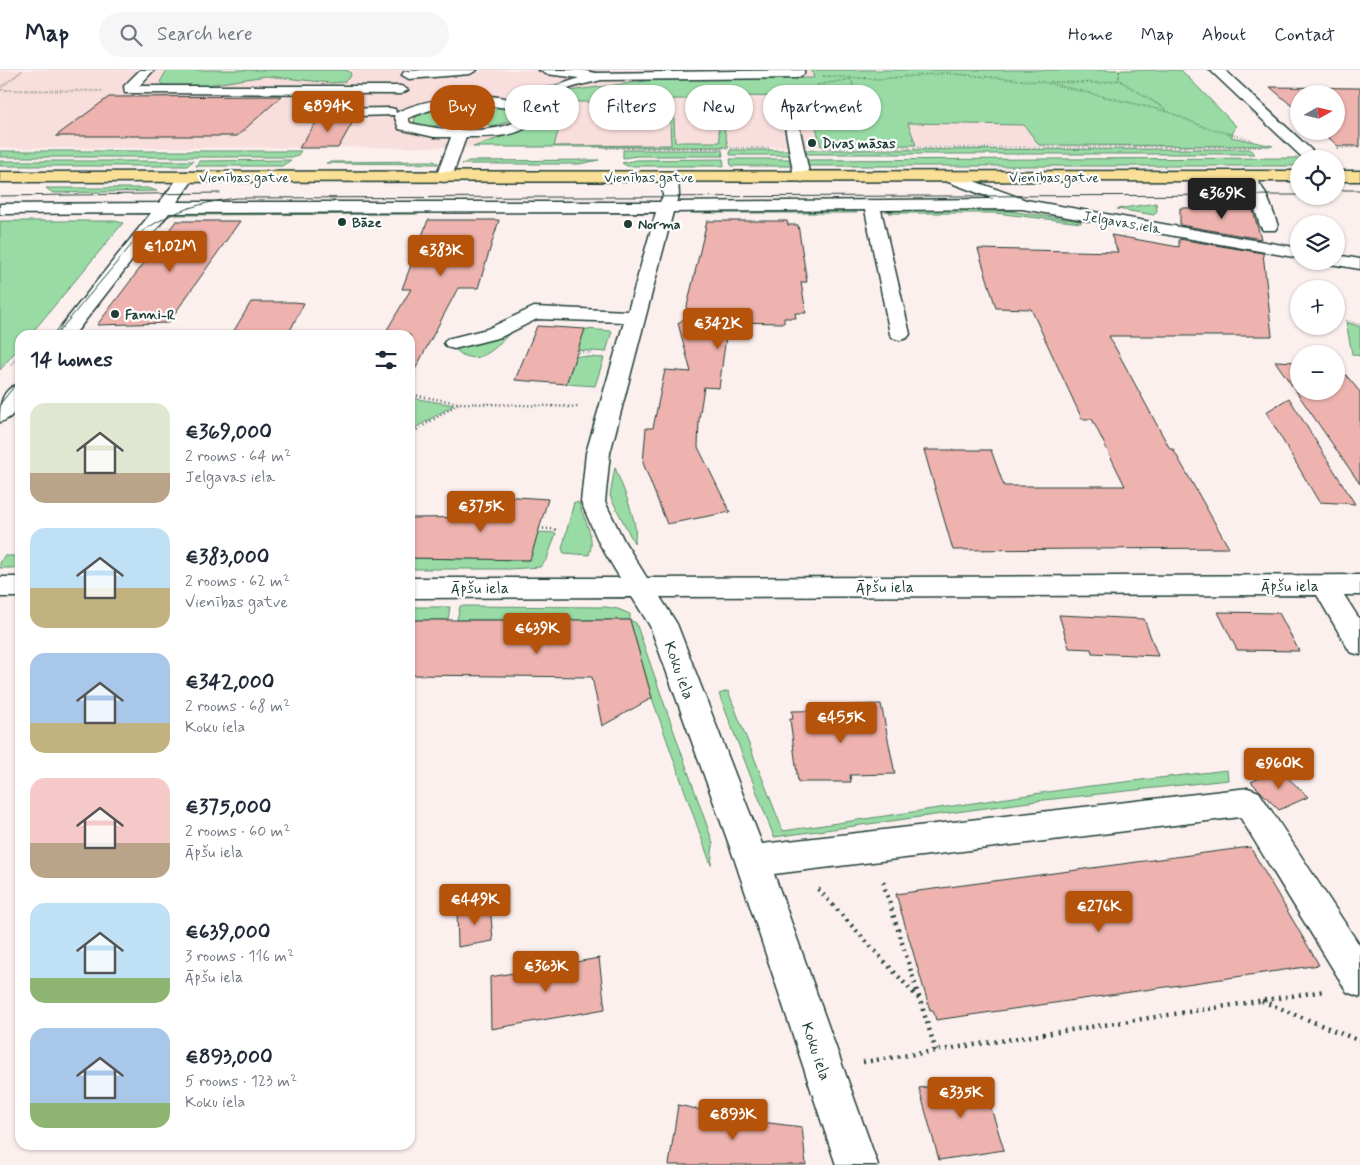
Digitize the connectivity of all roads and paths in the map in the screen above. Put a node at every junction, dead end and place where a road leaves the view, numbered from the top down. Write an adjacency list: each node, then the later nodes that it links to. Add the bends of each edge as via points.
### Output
1 (23, 70): 17 (path)
2 (147, 70): 18 (street)
3 (468, 70): 7 (street)
4 (956, 70): 8 (path)
5 (1119, 70): 12 (path)
6 (1217, 70): 28 (street)
7 (410, 73): 19 (street)
8 (946, 73): 11 (path); 14 (path)
9 (601, 76): 10 (street); 13 (street); 13 (street, via 562,88)
10 (798, 76): 11 (path); 11 (path, via 832,84); 15 (street)
11 (851, 79): 16 (path)
12 (1119, 80): 14 (path); 22 (path)
13 (543, 81)
14 (1043, 82): 22 (path)
15 (656, 85)
16 (853, 85)
17 (0, 89): 18 (path)
18 (130, 90): 19 (street)
19 (401, 90): 23 (street)
20 (505, 103): 23 (street, via 430,104)
21 (321, 112): 23 (street)
22 (1169, 112): 27 (path, via 1204,127)
23 (395, 115): 26 (street, via 404,126 417,131)
24 (506, 130): 26 (street)
25 (794, 130): 37 (street)
26 (460, 134): 29 (street)
27 (1252, 140)
28 (1303, 150)
29 (444, 176): 35 (main road, Vienības gatve); 36 (main road, Vienības gatve)
30 (1243, 176): 31 (main road, Vienības gatve); 38 (main road, Vienības gatve); 44 (street, via 1259,195)
31 (1290, 176)
32 (1345, 176): 33 (main road)
33 (1360, 176)
34 (0, 177): 35 (main road, Vienības gatve)
35 (187, 177): 41 (street)
36 (670, 177): 37 (main road, Vienības gatve); 42 (street, Koku iela, via 672,196)
37 (802, 177): 38 (main road, Vienības gatve)
38 (950, 177): 39 (street, Jelgavas iela)
39 (1022, 204): 40 (street); 45 (street, Jelgavas iela)
40 (872, 206): 42 (street); 53 (street)
41 (165, 207): 42 (street); 43 (street); 52 (street)
42 (666, 207): 49 (street, Koku iela)
43 (0, 209)
44 (1269, 226)
45 (1290, 252)
46 (1345, 262): 47 (street)
47 (1360, 264)
48 (1346, 320): 50 (path)
49 (634, 322): 51 (street, via 560,321 551,322); 54 (street, via 534,313 494,333); 67 (street, Koku iela, via 598,453 593,502 612,543)
50 (1360, 325)
51 (548, 327)
52 (68, 330)
53 (900, 334)
54 (454, 343)
55 (577, 352): 56 (path)
56 (583, 353)
57 (415, 395): 59 (path)
58 (15, 396): 61 (street)
59 (458, 404): 60 (path); 62 (path)
60 (580, 406)
61 (0, 415)
62 (415, 431)
63 (539, 528): 64 (path)
64 (560, 530)
65 (1324, 585): 66 (street, Āpšu iela); 67 (street, Āpšu iela); 71 (street)
66 (1360, 585)
67 (640, 586): 70 (street, Āpšu iela); 72 (street, Koku iela, via 663,624)
68 (0, 587): 69 (street)
69 (15, 587)
70 (415, 588)
71 (1360, 644)
72 (752, 861): 75 (street, via 1248,802); 81 (street, Koku iela)
73 (882, 879): 78 (path)
74 (815, 886): 78 (path)
75 (1360, 979)
76 (1329, 990): 77 (path)
77 (1262, 1000): 79 (path); 80 (path)
78 (921, 1002): 80 (path)
79 (1360, 1041)
80 (936, 1051): 81 (path)
81 (823, 1068): 82 (street, Koku iela)
82 (857, 1165)

